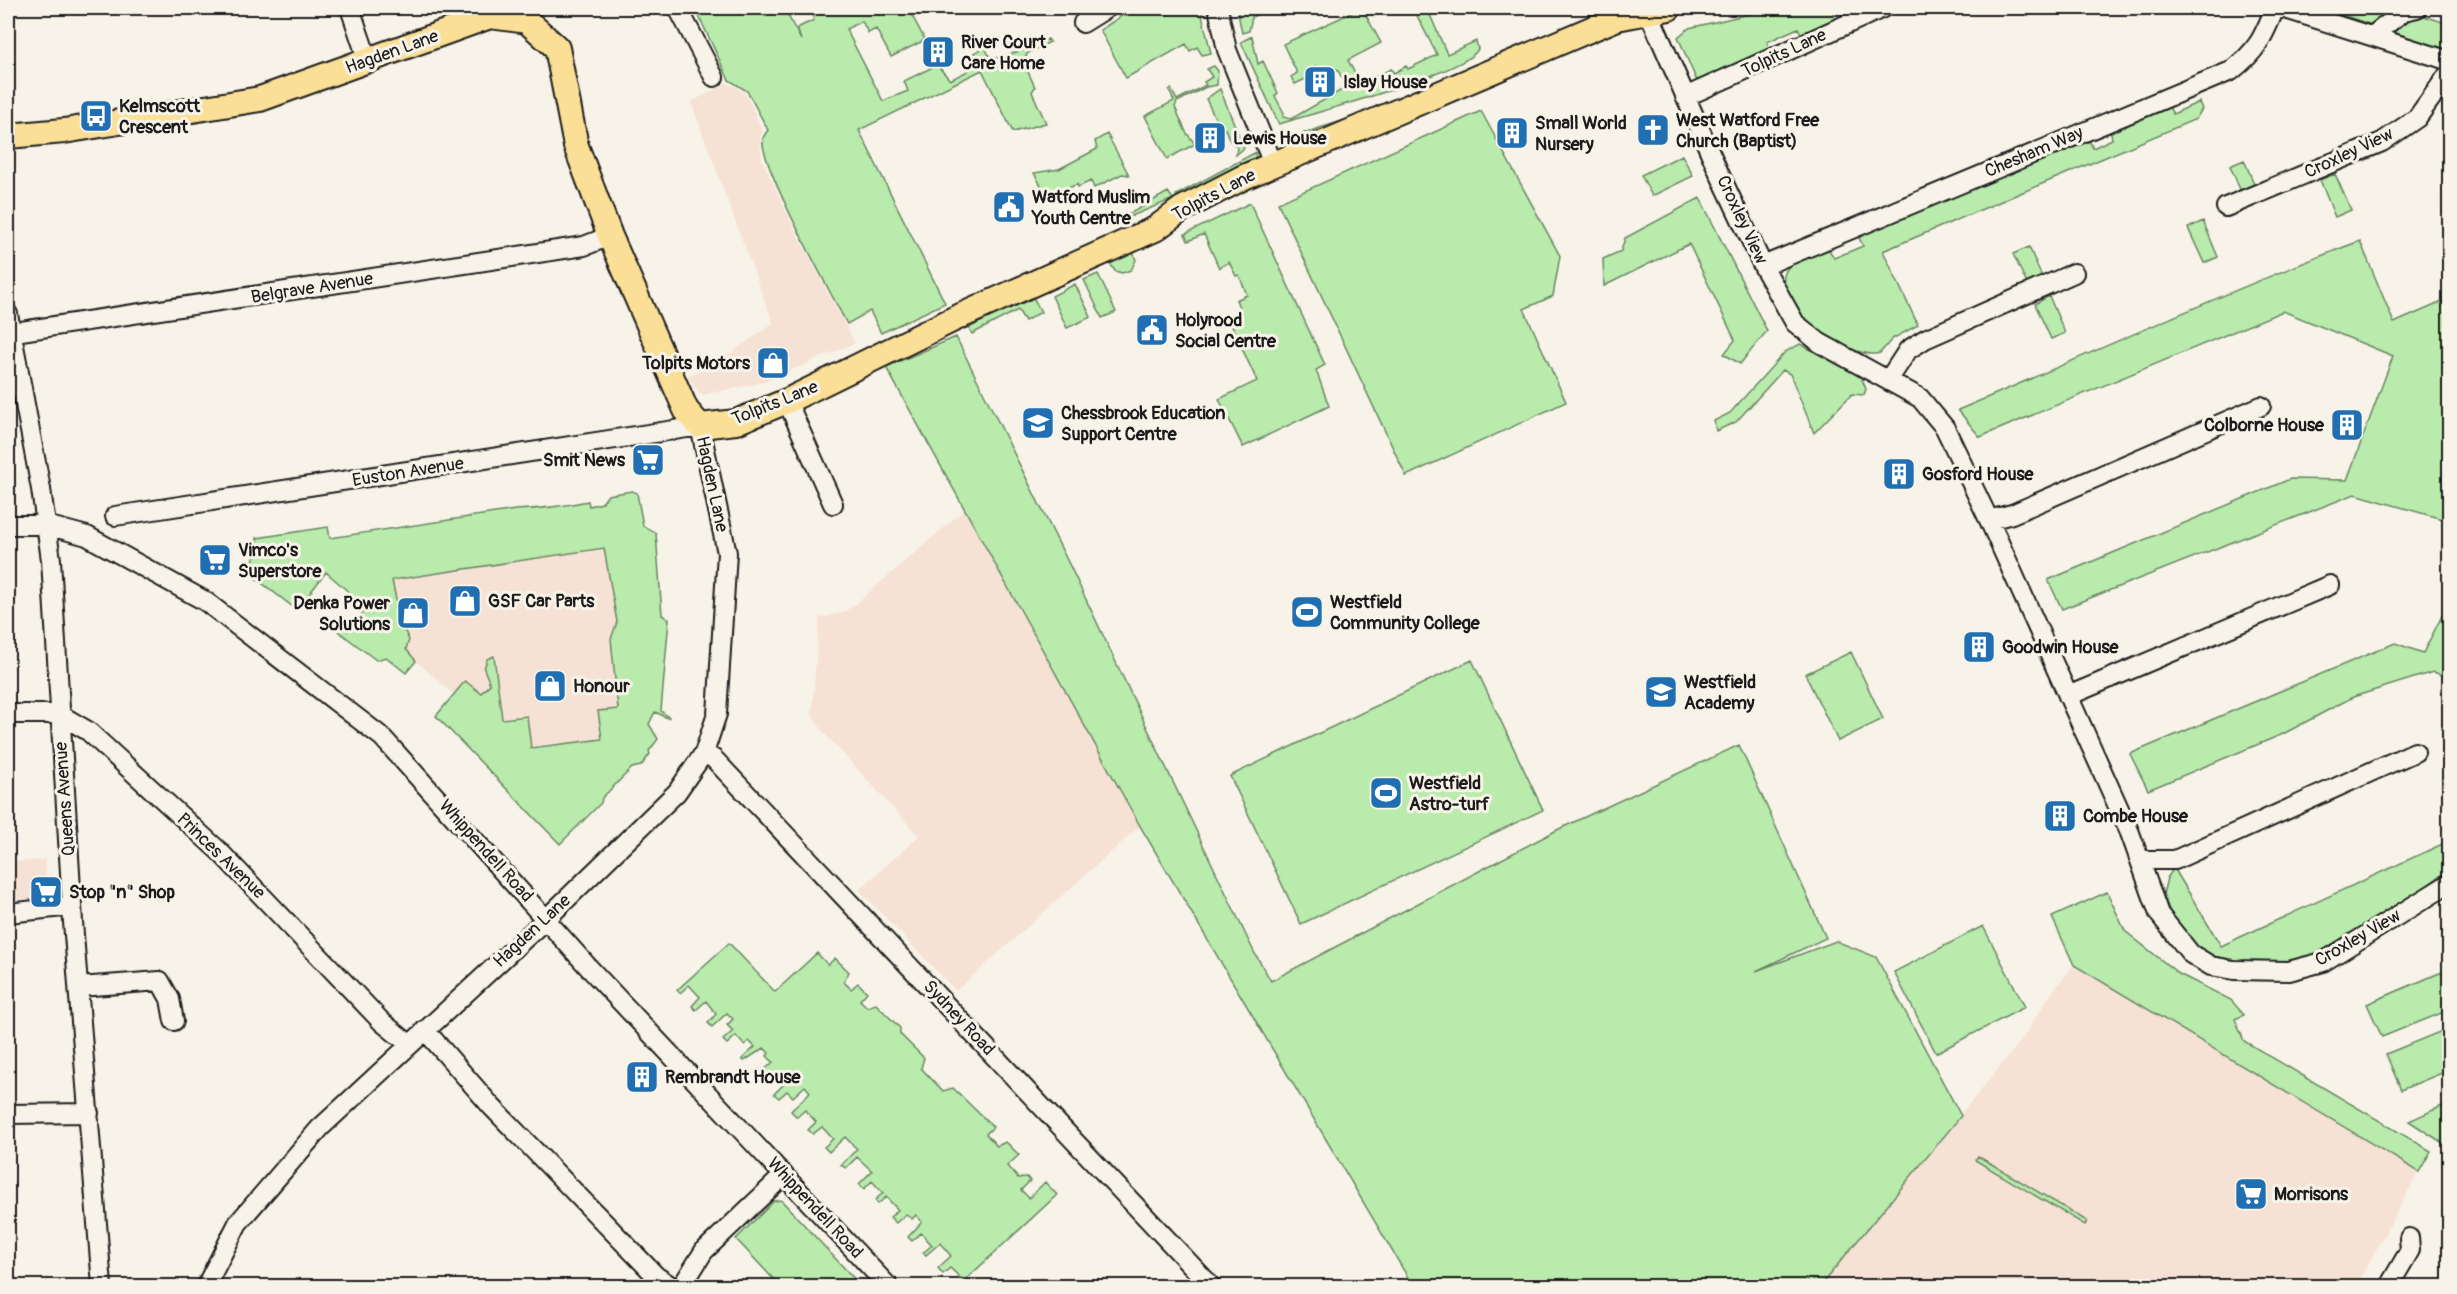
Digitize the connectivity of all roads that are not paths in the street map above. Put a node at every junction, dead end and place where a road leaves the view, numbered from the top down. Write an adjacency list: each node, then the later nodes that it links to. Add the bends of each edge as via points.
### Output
1 (350, 8): 13 (street)
2 (678, 8): 16 (street)
3 (1107, 8): 11 (street)
4 (1218, 8): 19 (street, via 1227,50)
5 (1883, 8): 17 (street, Tolpits Lane)
6 (2274, 8): 22 (street, Chesham Way, via 2265,35 2252,55 2231,71)
7 (2282, 8): 12 (street)
8 (2416, 8): 12 (street, via 2404,11)
9 (1659, 10): 17 (street, Croxley View); 19 (main road, Tolpits Lane, via 1617,18)
10 (530, 14): 13 (main road, Hagden Lane, via 490,16); 21 (main road, Hagden Lane, via 557,48 576,146)
11 (1083, 23)
12 (2372, 36): 14 (street)
13 (368, 61): 18 (main road, Hagden Lane, via 260,99 64,131)
14 (2450, 61)
15 (2450, 72): 20 (street, Croxley View, via 2417,118 2382,142)
16 (714, 77)
17 (1685, 98): 22 (street, Croxley View)
18 (8, 136)
19 (1273, 164): 27 (main road, Tolpits Lane, via 1182,209 1155,229 954,319)
20 (2226, 207)
21 (610, 236): 25 (street, Belgrave Avenue, via 584,246); 29 (main road, Hagden Lane, via 686,410)
22 (1763, 266): 26 (street, Croxley View, via 1795,323 1820,343)
23 (2074, 273): 26 (street, via 1925,339 1908,350)
24 (8, 314): 25 (street, Queens Avenue)
25 (9, 333): 34 (street, Queens Avenue)
26 (1890, 379): 32 (street, Croxley View, via 1920,398 1945,428)
27 (787, 401): 29 (main road, Tolpits Lane, via 736,422); 30 (street)
28 (2261, 406): 32 (street, via 2012,514)
29 (700, 426): 31 (street, Euston Avenue); 40 (street, Hagden Lane, via 727,553 717,714)
30 (833, 504)
31 (115, 516)
32 (1989, 520): 36 (street, Croxley View)
33 (8, 525): 34 (street, Whippendell Road)
34 (45, 525): 38 (street, Queens Avenue, via 53,581); 45 (street, Whippendell Road, via 87,537 205,602 382,737)
35 (2330, 585): 36 (street)
36 (2068, 696): 41 (street, Croxley View)
37 (8, 714): 38 (street)
38 (59, 714): 43 (street, Queens Avenue); 49 (street, Princes Avenue, via 88,731 219,851 382,1022)
39 (2415, 752): 41 (street, via 2175,860)
40 (704, 753): 45 (street, Hagden Lane, via 677,792); 59 (street, Sydney Road, via 714,759)
41 (2141, 860): 42 (street, Croxley View, via 2159,914 2191,954 2211,966 2234,970 2289,971 2323,962)
42 (2450, 883)
43 (72, 906): 44 (street); 46 (street, Queens Avenue)
44 (8, 913)
45 (546, 919): 48 (street, Hagden Lane); 52 (street, Whippendell Road)
46 (79, 987): 47 (street, via 160,981 170,999); 50 (street, Queens Avenue)
47 (174, 1021)
48 (424, 1030): 49 (street, Hagden Lane); 56 (street, via 492,1107)
49 (409, 1044): 55 (street, Hagden Lane, via 320,1128 238,1223)
50 (89, 1113): 51 (street); 54 (street, Queens Avenue)
51 (8, 1114)
52 (784, 1175): 57 (street, via 704,1251); 58 (street, Whippendell Road)
53 (2409, 1238): 60 (street, via 2410,1250)
54 (102, 1287)
55 (206, 1287)
56 (670, 1287)
57 (682, 1287)
58 (888, 1287)
59 (1211, 1287)
60 (2389, 1287)

